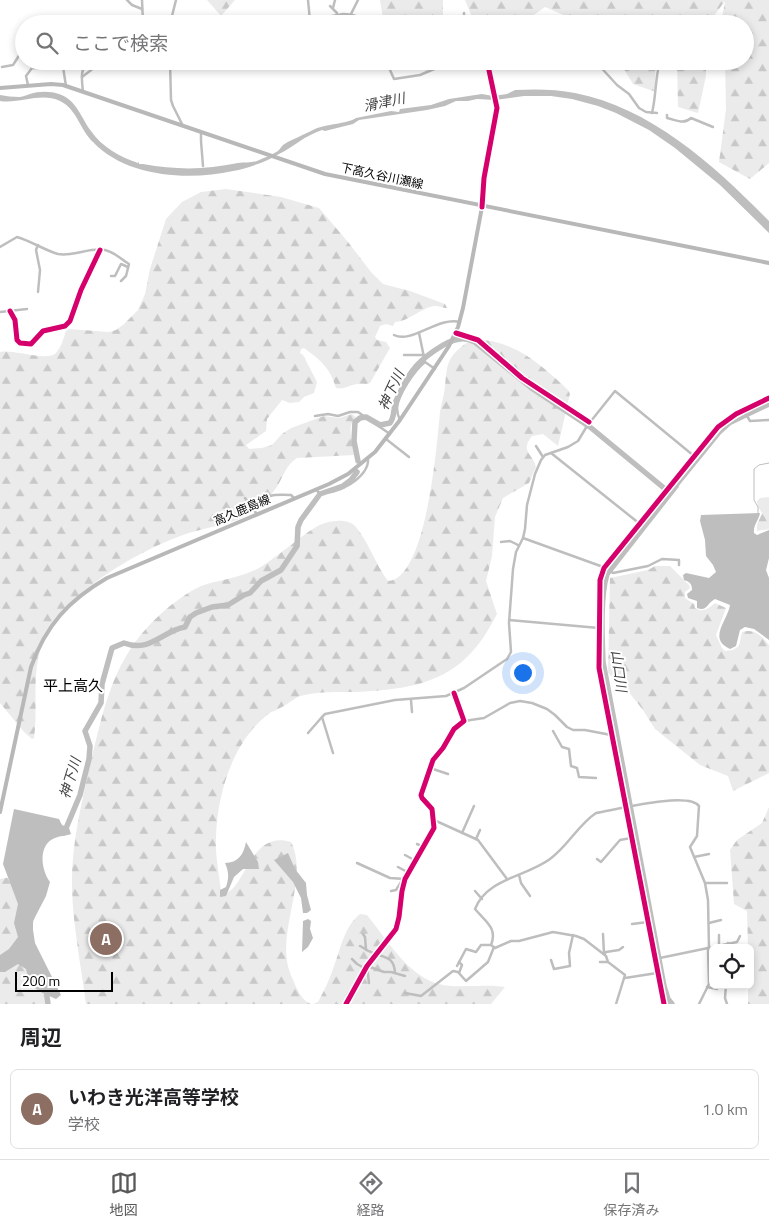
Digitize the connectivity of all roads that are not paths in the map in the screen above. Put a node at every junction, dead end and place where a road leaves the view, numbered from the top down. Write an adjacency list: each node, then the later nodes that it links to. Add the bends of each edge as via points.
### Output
1 (142, 0): 7 (street)
2 (176, 0): 10 (street)
3 (308, 0): 11 (street)
4 (335, 0): 12 (street, via 332,7)
5 (358, 0): 8 (street)
6 (130, 1): 7 (street)
7 (142, 9): 9 (street)
8 (351, 14): 12 (street)
9 (142, 15)
10 (172, 15)
11 (309, 15)
12 (337, 15)
13 (15, 61): 14 (street, via 13,65)
14 (2, 67)
15 (30, 70): 26 (street, via 26,76)
16 (63, 70): 27 (street)
17 (83, 70): 25 (street)
18 (91, 70): 25 (street)
19 (170, 70): 33 (street, via 171,100)
20 (390, 70): 21 (street, via 394,79)
21 (432, 70)
22 (489, 70): 37 (street, via 497,111 484,178)
23 (603, 70): 30 (street, via 639,108)
24 (659, 70): 30 (street)
25 (82, 77): 29 (street)
26 (29, 86): 27 (main road, 下高久谷川瀬線); 28 (main road, 下高久谷川瀬線)
27 (66, 86): 29 (main road, 下高久谷川瀬線)
28 (0, 88)
29 (83, 92): 33 (main road, 下高久谷川瀬線)
30 (652, 113): 31 (street)
31 (657, 113)
32 (667, 115): 34 (street, via 667,118 680,122 691,118)
33 (183, 126): 35 (main road, 下高久谷川瀬線)
34 (713, 127)
35 (201, 132): 36 (street); 37 (main road, 下高久谷川瀬線, via 344,179)
36 (203, 166)
37 (482, 207): 41 (main road, 下高久谷川瀬線); 49 (main road, 高久鹿島線)
38 (38, 245): 39 (street, via 17,238); 40 (street, via 57,254); 45 (street)
39 (0, 247)
40 (100, 250): 42 (street, via 119,256 129,264); 47 (street, via 70,322 65,326 43,331 30,344 20,342)
41 (769, 263)
42 (128, 267): 43 (street, via 121,264); 44 (street)
43 (112, 276)
44 (121, 281)
45 (38, 292)
46 (27, 309): 47 (street)
47 (10, 311): 48 (street)
48 (0, 312)
49 (460, 322): 50 (street, via 448,321); 52 (main road, 高久鹿島線)
50 (419, 333): 51 (street); 54 (street)
51 (394, 335)
52 (455, 335): 55 (main road, 高久鹿島線); 61 (street, via 478,340 527,381)
53 (404, 355): 54 (street)
54 (424, 359): 55 (street); 59 (street, via 398,402)
55 (435, 369): 59 (main road, 高久鹿島線)
56 (769, 398): 57 (street)
57 (744, 411): 60 (street, via 750,421); 66 (street, via 718,428)
58 (315, 416): 62 (street, via 358,412)
59 (400, 420): 62 (main road, 高久鹿島線)
60 (769, 420)
61 (588, 424): 65 (street, via 574,444); 66 (street, via 615,391)
62 (390, 434): 63 (main road, 高久鹿島線)
63 (386, 439): 67 (street); 69 (main road, 高久鹿島線)
64 (536, 446): 68 (street)
65 (551, 453): 68 (street); 74 (street)
66 (694, 456): 74 (street)
67 (409, 457)
68 (543, 457): 75 (street, via 531,488)
69 (368, 459): 70 (main road, 高久鹿島線); 70 (street, via 366,468 348,486 324,494)
70 (318, 491): 72 (main road, 高久鹿島線)
71 (245, 498): 73 (street)
72 (294, 498): 73 (main road, 高久鹿島線); 73 (street, via 291,495 268,496)
73 (256, 513): 96 (main road, 高久鹿島線, via 107,578 64,610 45,635 31,667)
74 (640, 524): 79 (street)
75 (523, 538): 77 (street); 79 (street)
76 (502, 542): 77 (street)
77 (518, 545): 80 (street)
78 (679, 565): 79 (street, via 679,560 666,559 614,573)
79 (605, 568): 81 (street, via 600,580)
80 (509, 620): 81 (street); 82 (street, via 511,652 507,659)
81 (599, 628): 89 (street, via 599,668)
82 (454, 693): 83 (street); 86 (street)
83 (411, 700): 84 (street); 85 (street, via 364,705)
84 (412, 712)
85 (322, 717): 88 (street); 90 (street)
86 (464, 721): 89 (street, via 484,718 520,701 547,709 573,730); 91 (street, via 454,729)
87 (553, 731): 93 (street, via 562,747 569,749 570,764 577,768 579,778)
88 (308, 733)
89 (611, 736): 95 (street)
90 (333, 753)
91 (430, 768): 92 (street); 97 (street, via 421,795 430,806)
92 (448, 774)
93 (596, 778)
94 (474, 806): 99 (street)
95 (627, 808): 100 (street); 106 (street, via 677,799 698,804 697,836 690,848); 112 (street, via 596,813 550,859)
96 (0, 812)
97 (434, 820): 99 (street); 103 (street, via 434,828)
98 (480, 830): 101 (street)
99 (462, 833): 101 (street)
100 (632, 837): 107 (street, via 620,840 601,862); 122 (street)
101 (476, 839): 114 (street)
102 (417, 844): 103 (street)
103 (424, 847): 108 (street)
104 (405, 854): 108 (street)
105 (708, 854): 106 (street)
106 (694, 857): 115 (street)
107 (597, 858)
108 (416, 861): 111 (street)
109 (357, 863): 113 (street, via 390,878)
110 (398, 866): 111 (street)
111 (409, 873): 113 (street)
112 (519, 875): 114 (street); 119 (street)
113 (404, 879): 117 (street, via 396,890); 137 (street, via 396,928)
114 (507, 879): 120 (street, via 495,885)
115 (705, 883): 116 (street); 123 (street)
116 (728, 883)
117 (391, 891)
118 (475, 891): 120 (street)
119 (530, 896)
120 (482, 899): 133 (street, via 474,909 493,931)
121 (722, 920): 123 (street)
122 (648, 922): 124 (street); 140 (street)
123 (708, 923): 135 (street)
124 (632, 924)
125 (363, 934): 136 (street)
126 (603, 934): 138 (street)
127 (573, 935): 133 (street, via 550,932); 138 (street); 141 (street, via 570,966 554,969)
128 (719, 935): 131 (street)
129 (740, 936): 130 (street, via 736,942)
130 (728, 943)
131 (720, 944)
132 (360, 946): 136 (street)
133 (493, 946): 142 (street, via 482,945 476,952 466,949); 149 (street, via 488,962 467,980)
134 (623, 947): 138 (street)
135 (708, 949): 140 (street); 153 (street)
136 (366, 950): 137 (street)
137 (376, 954): 146 (street); 148 (street, via 389,959)
138 (604, 954): 144 (street)
139 (352, 959): 146 (street)
140 (655, 959): 147 (street)
141 (551, 960)
142 (459, 962): 145 (street); 149 (street, via 462,965)
143 (600, 962): 144 (street)
144 (608, 962): 151 (street)
145 (457, 966)
146 (367, 968): 148 (street); 152 (street); 156 (street)
147 (657, 972): 151 (street); 158 (street)
148 (395, 973): 150 (street)
149 (459, 973): 155 (street, via 450,972 421,996)
150 (405, 976)
151 (625, 978): 157 (street)
152 (369, 983)
153 (707, 987): 159 (street)
154 (726, 989): 160 (street)
155 (405, 993)
156 (346, 1004)
157 (616, 1004)
158 (664, 1004)
159 (699, 1004)
160 (727, 1004)

